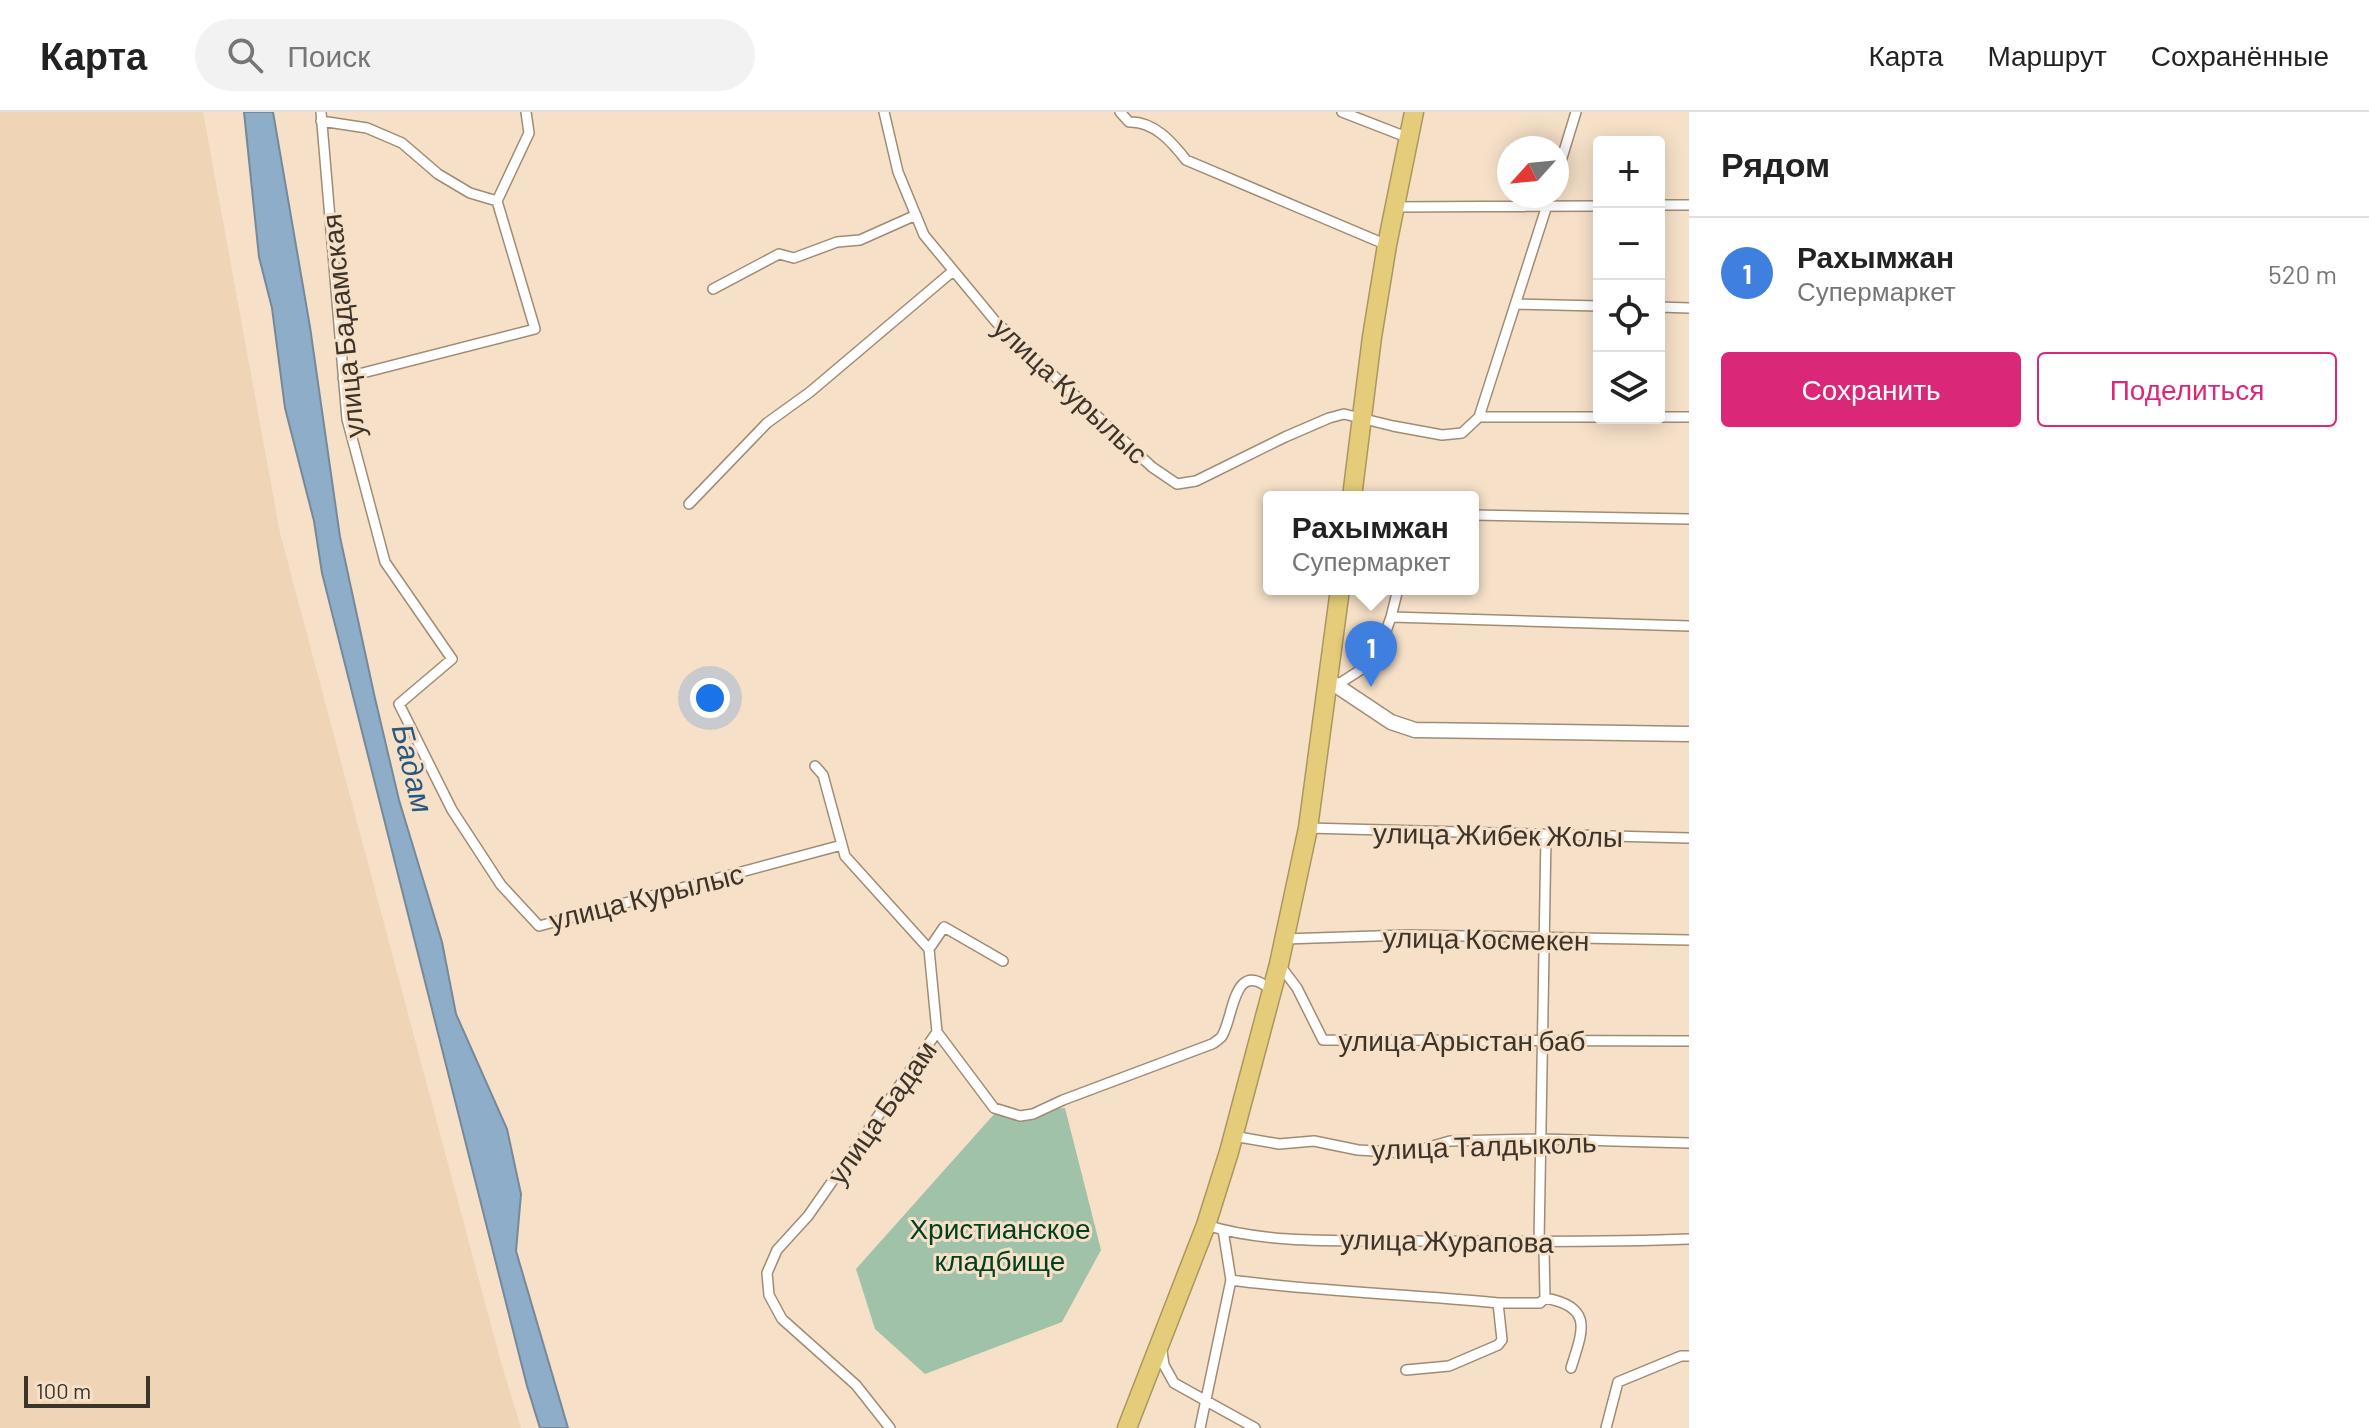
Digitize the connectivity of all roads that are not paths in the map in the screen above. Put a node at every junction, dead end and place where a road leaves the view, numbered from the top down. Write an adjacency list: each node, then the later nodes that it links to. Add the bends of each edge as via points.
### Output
1 (526, 112): 10 (street, via 529,133)
2 (884, 112): 18 (street, улица Курылыс, via 898,172)
3 (1120, 112): 19 (street, via 1129,122 1140,122 1169,138 1186,160)
4 (1342, 112): 9 (street)
5 (1414, 112): 9 (highway)
6 (1576, 112): 8 (street)
7 (321, 116): 10 (street, via 402,143 438,174); 26 (street, улица Бадамская)
8 (1569, 136)
9 (1409, 138): 16 (highway)
10 (497, 201): 26 (street, via 535,329)
11 (1497, 203): 16 (street)
12 (1569, 203): 13 (street)
13 (1593, 205)
14 (1665, 205): 15 (street)
15 (1689, 205)
16 (1395, 207): 19 (highway)
17 (1547, 208): 22 (street)
18 (916, 215): 20 (street, улица Курылыс, via 924,235); 21 (street, via 860,240 837,242 794,258 779,254)
19 (1387, 245): 31 (highway)
20 (953, 271): 31 (street, улица Курылыс, via 996,322 1152,467 1177,484 1196,481 1329,418); 33 (street, via 767,423)
21 (713, 289)
22 (1517, 304): 23 (street); 27 (street)
23 (1593, 306)
24 (1665, 307): 25 (street)
25 (1689, 308)
26 (343, 378): 40 (street, улица Бадамская, via 347,419 385,562)
27 (1479, 417): 28 (street); 31 (street, via 1462,433 1442,435)
28 (1593, 417)
29 (1665, 417): 30 (street)
30 (1689, 417)
31 (1363, 418): 32 (highway)
32 (1353, 491)
33 (689, 504)
34 (1479, 515): 35 (street)
35 (1689, 519)
36 (1339, 595): 41 (highway)
37 (1396, 595): 38 (street)
38 (1391, 617): 39 (street); 41 (street, via 1376,660)
39 (1689, 626)
40 (452, 659): 47 (street, улица Курылыс, via 399,704 452,810 501,885 539,926)
41 (1332, 682): 42 (street, via 1391,722 1415,730); 44 (highway)
42 (1689, 734)
43 (815, 766): 47 (street, via 823,775)
44 (1308, 828): 45 (street, улица Жибек Жолы); 49 (highway)
45 (1546, 835): 46 (street, улица Жибек Жолы); 48 (street)
46 (1689, 838)
47 (842, 845): 51 (street, via 845,856)
48 (1546, 938): 49 (street, улица Космекен); 50 (street, улица Космекен); 56 (street)
49 (1284, 939): 53 (highway)
50 (1689, 940)
51 (929, 949): 52 (street, via 944,927); 55 (street, улица Бадам)
52 (1003, 961)
53 (1279, 964): 54 (highway); 56 (street, улица Арыстан баб, via 1323,1040)
54 (1272, 991): 55 (street, via 1253,980 1245,984 1235,993 1221,1037 1212,1044 1020,1116 994,1108); 58 (highway)
55 (937, 1032): 72 (street, улица Бадам, via 808,1216 777,1250 767,1273 769,1295 782,1319 856,1385)
56 (1544, 1039): 57 (street, улица Арыстан баб); 59 (street)
57 (1689, 1041)
58 (1233, 1136): 59 (street, улица Талдыколь, via 1408,1153 1450,1141); 61 (highway)
59 (1541, 1139): 60 (street, улица Талдыколь); 63 (street)
60 (1689, 1143)
61 (1215, 1228): 63 (street, улица Журапова, via 1251,1236); 64 (street); 67 (highway)
62 (1689, 1239): 63 (street, улица Журапова)
63 (1539, 1242): 65 (street, via 1544,1250)
64 (1231, 1280): 66 (street); 71 (street)
65 (1545, 1298): 66 (street, via 1540,1303); 69 (street, via 1582,1319)
66 (1498, 1303): 70 (street, via 1498,1345 1449,1366)
67 (1161, 1340): 71 (street, via 1164,1365 1174,1383); 73 (highway)
68 (1689, 1356): 76 (street, via 1618,1382)
69 (1571, 1368)
70 (1406, 1370)
71 (1206, 1403): 74 (street); 75 (street)
72 (890, 1428)
73 (1127, 1428)
74 (1200, 1428)
75 (1255, 1428)
76 (1606, 1428)

